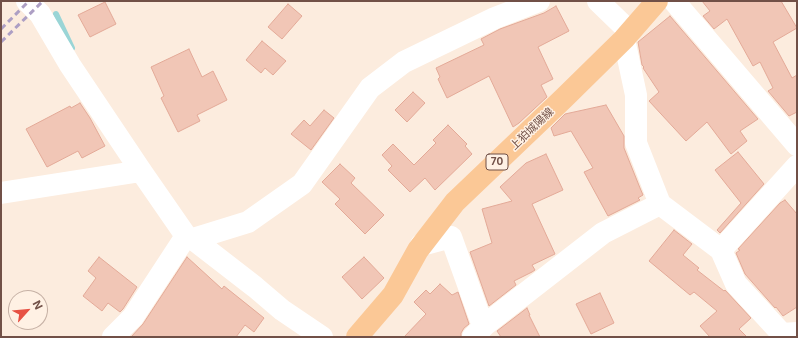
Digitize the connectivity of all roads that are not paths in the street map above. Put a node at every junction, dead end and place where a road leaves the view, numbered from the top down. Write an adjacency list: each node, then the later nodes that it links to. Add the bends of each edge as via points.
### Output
1 (27, 1): 9 (street, via 40,14 70,65)
2 (538, 1): 12 (street, via 495,18 404,62 370,88 302,184 248,222)
3 (598, 1): 6 (street)
4 (657, 1): 6 (main road, 上狛城陽線 / 70)
5 (674, 1): 7 (street)
6 (627, 36): 11 (street, via 636,95 636,143); 13 (main road, 上狛城陽線 / 70, via 455,202)
7 (797, 145)
8 (797, 166): 14 (street)
9 (141, 171): 10 (street); 12 (street)
10 (1, 193)
11 (660, 204): 14 (street); 15 (street, via 603,232)
12 (190, 238): 17 (street, via 133,317); 18 (street, via 282,310)
13 (421, 245): 15 (street, via 451,237); 19 (main road, 上狛城陽線 / 70, via 394,295)
14 (720, 250): 16 (street, via 736,284 782,334)
15 (478, 332)
16 (797, 333)
17 (113, 337)
18 (322, 337)
19 (357, 337)

